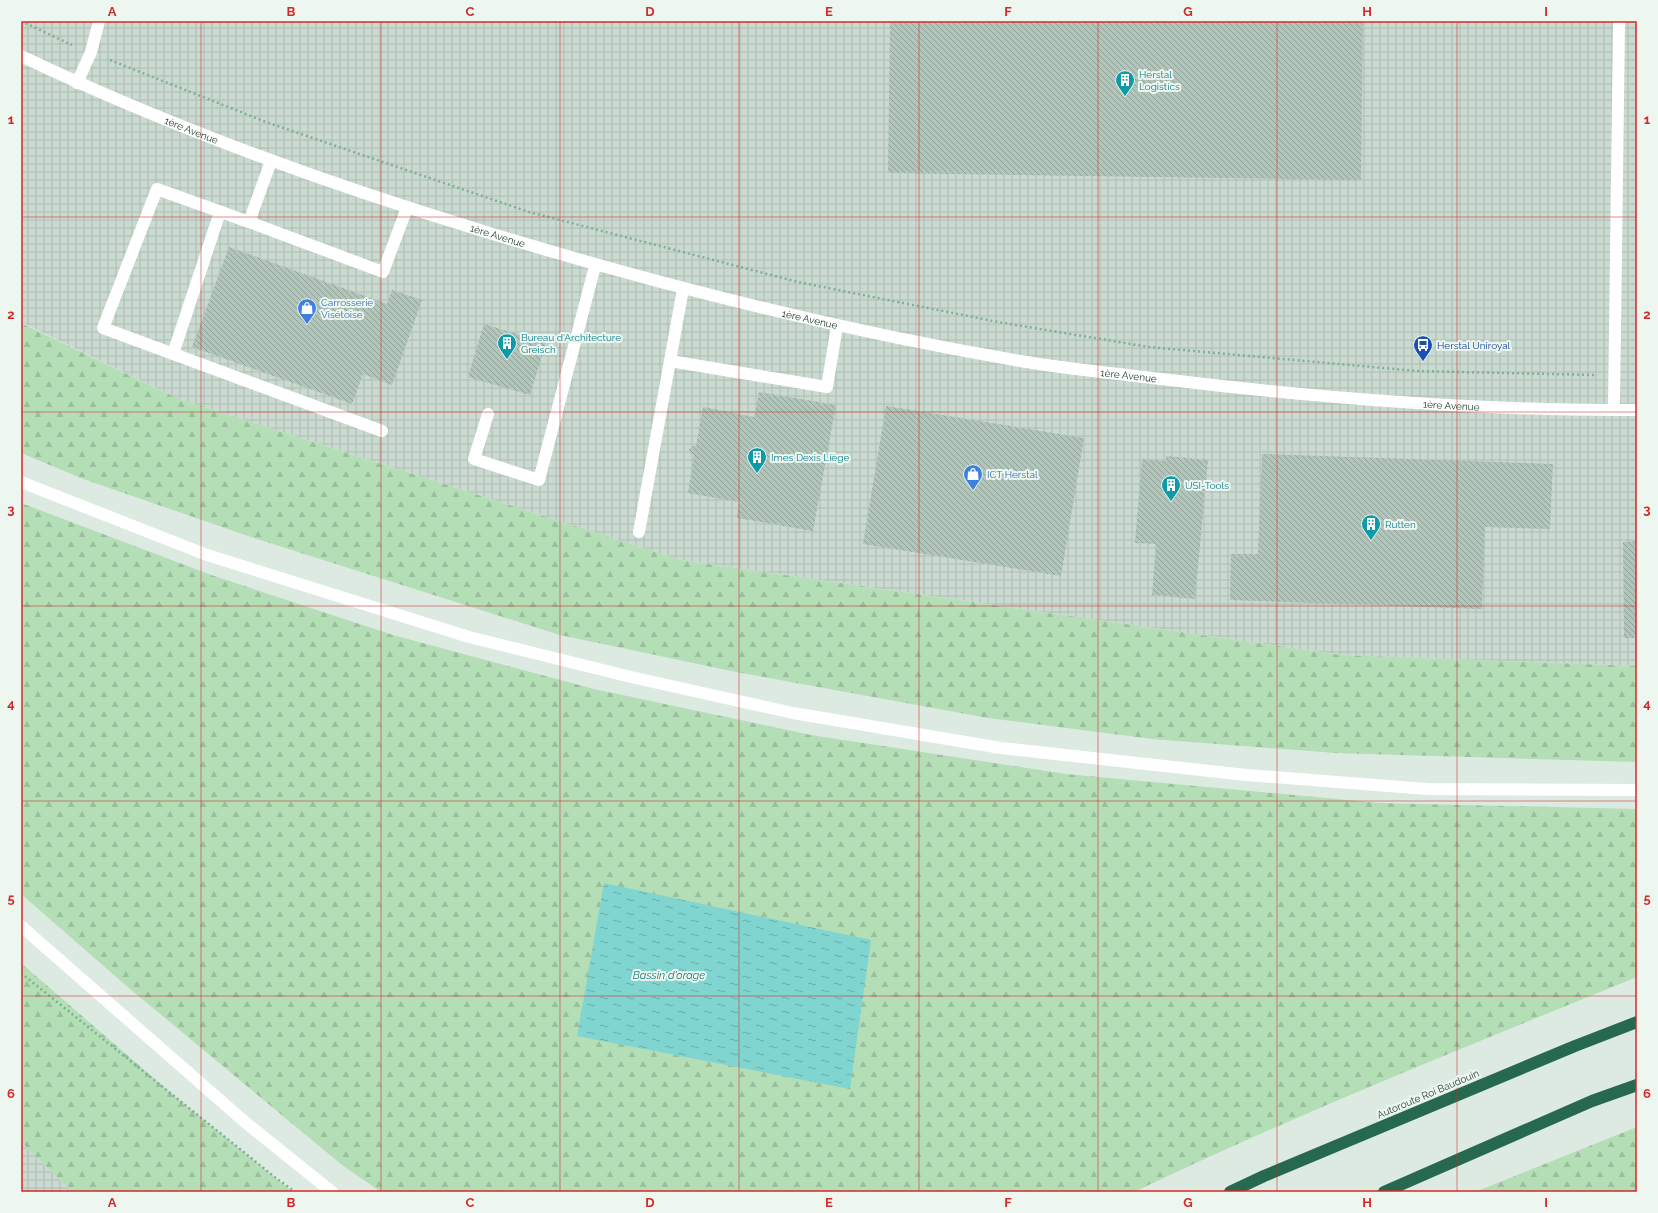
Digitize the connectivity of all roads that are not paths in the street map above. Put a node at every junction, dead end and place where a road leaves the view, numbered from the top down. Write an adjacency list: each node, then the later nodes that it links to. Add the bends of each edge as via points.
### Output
1 (99, 21): 4 (street, via 91,52)
2 (1619, 21): 14 (street)
3 (21, 56): 4 (street, 1ère Avenue)
4 (77, 83): 5 (street, 1ère Avenue)
5 (271, 161): 6 (street, 1ère Avenue); 8 (street)
6 (407, 208): 8 (street, via 383,272); 9 (street, 1ère Avenue)
7 (220, 212): 8 (street); 12 (street); 12 (street, via 157,189 103,328)
8 (249, 222)
9 (595, 266): 10 (street, 1ère Avenue); 16 (street, via 539,480 474,459)
10 (683, 289): 11 (street, 1ère Avenue); 13 (street)
11 (837, 326): 13 (street, via 827,387); 14 (street, 1ère Avenue, via 1023,362 1248,390 1431,404)
12 (173, 354): 17 (street)
13 (670, 361): 19 (street)
14 (1614, 410): 15 (street, 1ère Avenue)
15 (1637, 410)
16 (488, 414)
17 (382, 431)
18 (21, 482): 20 (street, via 207,554 469,637 793,713 1001,748 1246,776 1427,789)
19 (639, 532)
20 (1637, 790)
21 (21, 926): 24 (street, via 245,1122)
22 (1637, 1022): 25 (highway, Autoroute Roi Baudouin)
23 (1637, 1085): 26 (highway, via 1592,1101)
24 (332, 1192)
25 (1230, 1192)
26 (1384, 1192)

